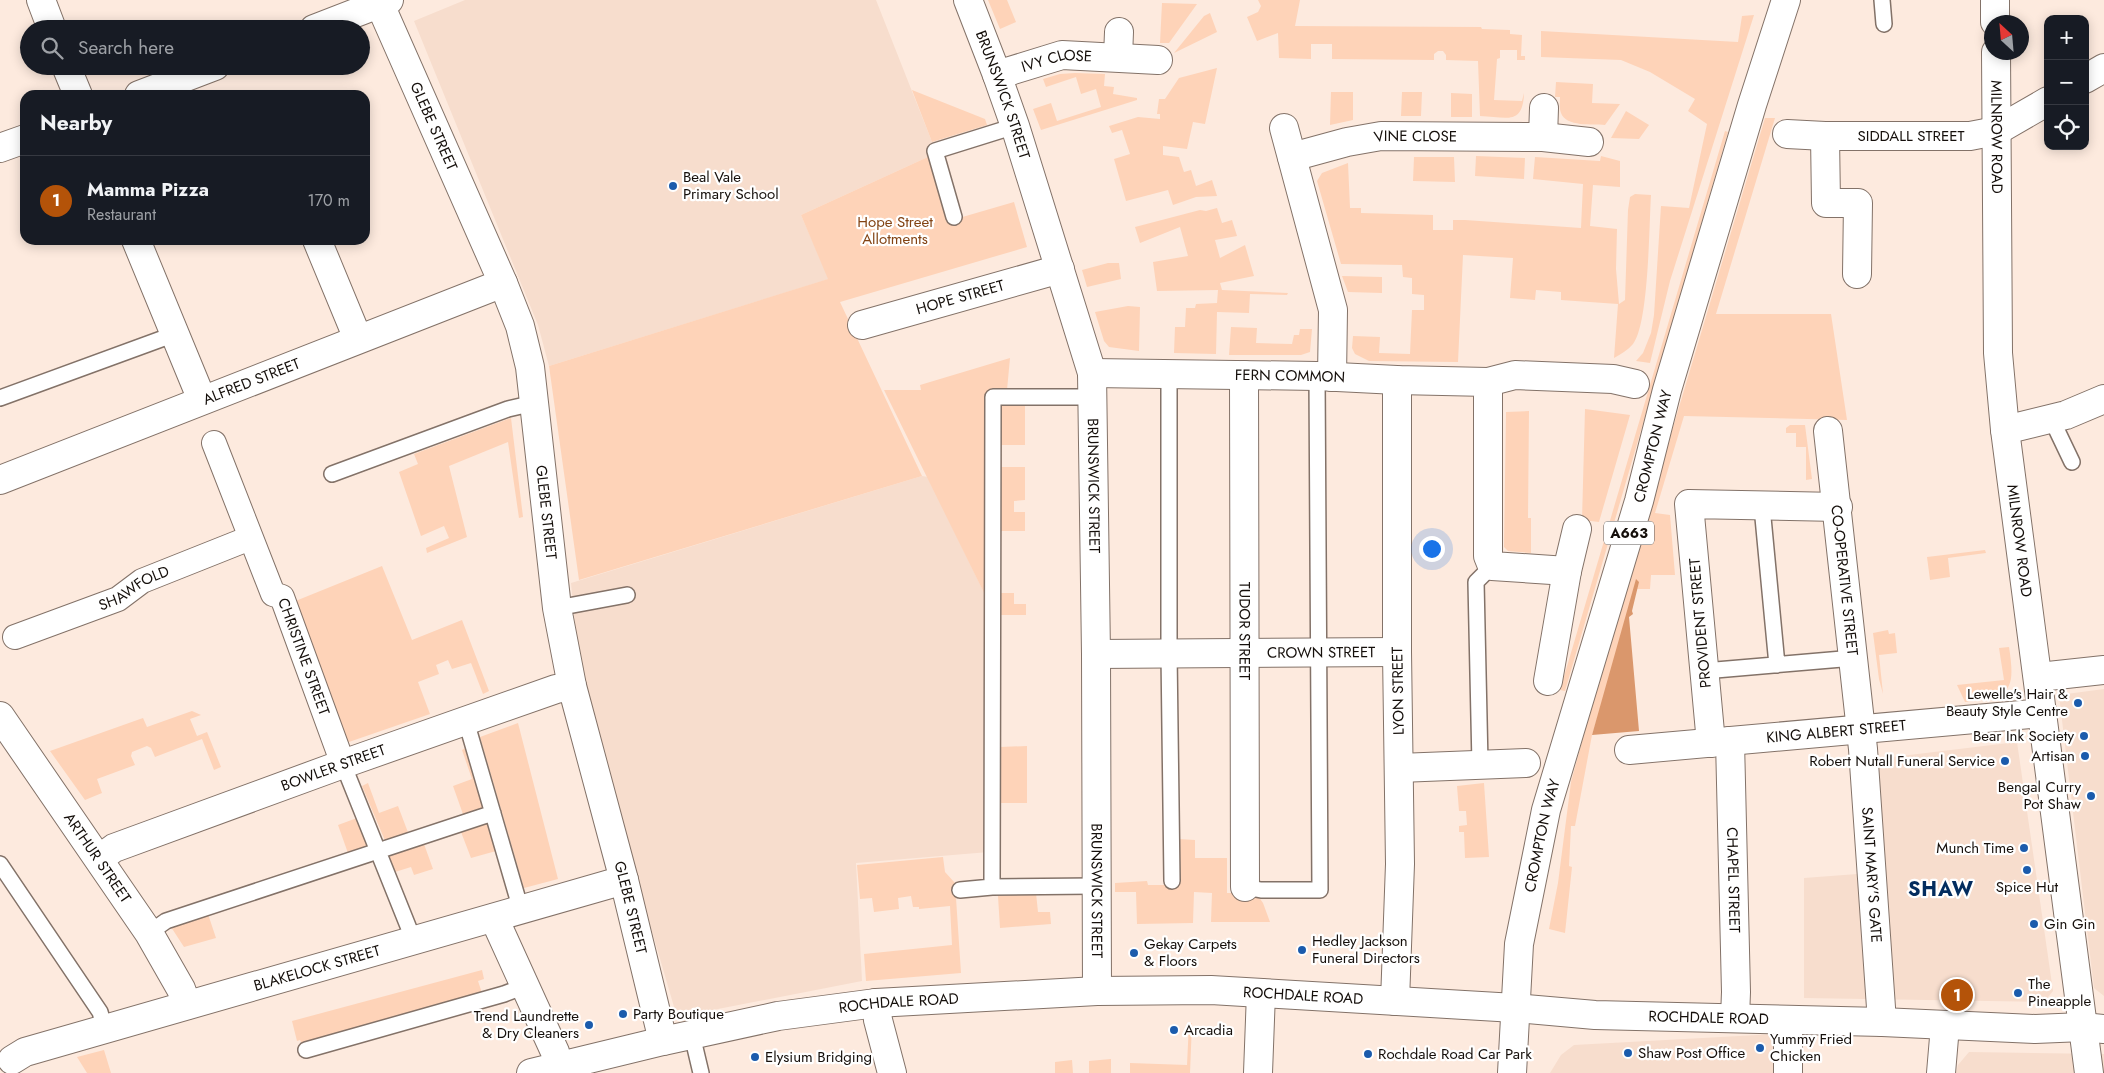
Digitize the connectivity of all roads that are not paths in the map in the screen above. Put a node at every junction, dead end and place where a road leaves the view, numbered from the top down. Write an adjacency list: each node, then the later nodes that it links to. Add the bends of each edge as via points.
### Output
1 (41, 0): 8 (street)
2 (968, 0): 16 (street, BRUNSWICK STREET)
3 (1786, 0): 110 (street, CROMPTON WAY / A663, via 1667,390 1639,501 1546,810 1519,944)
4 (1882, 0): 10 (lane)
5 (1995, 0): 7 (street)
6 (382, 1): 9 (street); 37 (street, GLEBE STREET)
7 (1996, 15)
8 (49, 20)
9 (336, 20)
10 (1884, 24)
11 (1158, 60): 16 (street, IVY CLOSE, via 1118,45 1062,55)
12 (1996, 60): 24 (street, MILNROW ROAD)
13 (2104, 68): 17 (street)
14 (70, 75): 18 (street)
15 (191, 75): 19 (street)
16 (997, 75): 22 (street, BRUNSWICK STREET)
17 (2089, 77)
18 (76, 90)
19 (152, 90)
20 (2044, 103): 24 (street, SIDDALL STREET)
21 (1544, 108): 27 (street)
22 (1015, 126): 32 (lane, via 935,150); 35 (street, BRUNSWICK STREET)
23 (1284, 128): 31 (street)
24 (1996, 131): 26 (street, SIDDALL STREET, via 1970,136); 53 (street, MILNROW ROAD, via 1998,353)
25 (1787, 134): 26 (street, SIDDALL STREET)
26 (1825, 136): 36 (street, via 1826,202 1858,203)
27 (1542, 137): 29 (street, VINE CLOSE); 31 (street, VINE CLOSE, via 1381,136)
28 (20, 141): 30 (street)
29 (1589, 142)
30 (0, 148)
31 (1292, 157): 43 (street, via 1333,310)
32 (954, 217)
33 (138, 245): 39 (street)
34 (319, 245): 40 (street)
35 (1060, 269): 38 (street, HOPE STREET); 47 (street, BRUNSWICK STREET)
36 (1857, 274)
37 (503, 283): 40 (street, ALFRED STREET); 51 (street, GLEBE STREET, via 520,326 530,367)
38 (862, 325)
39 (175, 334): 48 (lane); 50 (street)
40 (358, 339): 50 (street, ALFRED STREET)
41 (1169, 373): 42 (street, FERN COMMON); 47 (street, FERN COMMON); 70 (lane)
42 (1244, 375): 43 (street, FERN COMMON); 71 (street, TUDOR STREET)
43 (1325, 376): 44 (street, FERN COMMON); 68 (lane)
44 (1397, 380): 45 (street, FERN COMMON); 69 (street, LYON STREET)
45 (1488, 382): 46 (street, FERN COMMON, via 1515,375); 63 (street, via 1488,556)
46 (1636, 384)
47 (1092, 385): 72 (street, BRUNSWICK STREET); 97 (lane, via 993,397)
48 (0, 398)
49 (2104, 399): 52 (street)
50 (202, 400): 58 (street, ALFRED STREET)
51 (534, 403): 57 (lane, via 508,409); 66 (street, GLEBE STREET)
52 (2051, 418): 53 (street); 56 (lane)
53 (2005, 430): 77 (street, MILNROW ROAD)
54 (1828, 431): 60 (street, CO-OPERATIVE STREET)
55 (214, 443): 62 (street, CHRISTINE STREET)
56 (2072, 462)
57 (332, 474)
58 (0, 480)
59 (1762, 507): 60 (street); 74 (lane); 76 (street, PROVIDENT STREET, via 1689,504)
60 (1838, 508): 73 (street, CO-OPERATIVE STREET)
61 (1578, 529): 64 (street)
62 (250, 538): 67 (street, SHAWFOLD, via 142,581 118,599); 87 (street, CHRISTINE STREET, via 273,594 282,598)
63 (1492, 566): 64 (street); 88 (lane, via 1476,582)
64 (1567, 571): 78 (street)
65 (627, 595): 66 (lane)
66 (557, 608): 79 (street, GLEBE STREET)
67 (15, 637)
68 (1318, 652): 69 (street, CROWN STREET); 71 (street, CROWN STREET); 98 (lane, via 1320,890)
69 (1397, 652): 89 (street, LYON STREET)
70 (1169, 653): 71 (street, CROWN STREET); 72 (street, CROWN STREET); 95 (lane)
71 (1244, 653): 98 (street, TUDOR STREET)
72 (1096, 654): 96 (street, BRUNSWICK STREET)
73 (1854, 658): 74 (lane); 83 (street, CO-OPERATIVE STREET)
74 (1777, 665): 76 (lane)
75 (2104, 670): 77 (street)
76 (1704, 671): 84 (street, PROVIDENT STREET)
77 (2039, 676): 80 (street, MILNROW ROAD)
78 (1548, 681)
79 (572, 686): 82 (street, BOWLER STREET); 94 (street, GLEBE STREET)
80 (2043, 713): 83 (street, KING ALBERT STREET); 115 (street, MILNROW ROAD)
81 (1, 720): 92 (street, ARTHUR STREET)
82 (466, 721): 87 (street, BOWLER STREET); 90 (lane)
83 (1861, 729): 84 (street, KING ALBERT STREET); 113 (street, SAINT MARY'S GATE)
84 (1720, 742): 85 (street, KING ALBERT STREET); 111 (street, CHAPEL STREET)
85 (1629, 750)
86 (1526, 763): 88 (street)
87 (343, 764): 91 (lane); 92 (street, BOWLER STREET, via 114,848)
88 (1480, 764): 89 (street)
89 (1399, 768): 107 (street, LYON STREET, via 1400,864)
90 (493, 814): 91 (lane); 100 (lane)
91 (378, 851): 102 (lane, via 166,921); 103 (lane)
92 (99, 859): 102 (street, ARTHUR STREET)
93 (0, 864): 116 (lane, via 100,1012)
94 (624, 880): 100 (street, BLAKELOCK STREET); 118 (street, GLEBE STREET)
95 (1172, 881)
96 (1095, 886): 97 (lane); 105 (street, BRUNSWICK STREET)
97 (992, 887): 99 (lane)
98 (1244, 887)
99 (960, 890)
100 (521, 910): 101 (street, BLAKELOCK STREET)
101 (494, 918): 103 (street, BLAKELOCK STREET); 104 (street)
102 (149, 933): 109 (street, ARTHUR STREET, via 182,989)
103 (414, 941): 109 (street, BLAKELOCK STREET)
104 (524, 986): 119 (lane); 121 (street)
105 (1097, 992): 106 (street, ROCHDALE ROAD, via 1210,990); 108 (street, ROCHDALE ROAD)
106 (1261, 993): 107 (street, ROCHDALE ROAD); 125 (street)
107 (1395, 1001): 110 (street, ROCHDALE ROAD)
108 (876, 1003): 117 (street, ROCHDALE ROAD, via 778,1016); 124 (street)
109 (187, 1006): 116 (street, BLAKELOCK STREET)
110 (1515, 1008): 111 (street, ROCHDALE ROAD, via 1595,1015); 126 (street, CROMPTON WAY / A663)
111 (1735, 1018): 112 (street, ROCHDALE ROAD)
112 (1788, 1020): 113 (street, ROCHDALE ROAD); 127 (street)
113 (1882, 1022): 114 (street, ROCHDALE ROAD)
114 (1945, 1026): 115 (street, ROCHDALE ROAD); 128 (street)
115 (2094, 1028): 129 (street, MILNROW ROAD)
116 (106, 1029): 120 (street, BLAKELOCK STREET)
117 (692, 1035): 118 (street, ROCHDALE ROAD); 123 (lane)
118 (662, 1041): 121 (street, ROCHDALE ROAD)
119 (306, 1050)
120 (11, 1059)
121 (559, 1066): 122 (street, ROCHDALE ROAD)
122 (531, 1073)
123 (702, 1073)
124 (892, 1073)
125 (1258, 1073)
126 (1512, 1073)
127 (1788, 1073)
128 (1941, 1073)
129 (2089, 1073)

